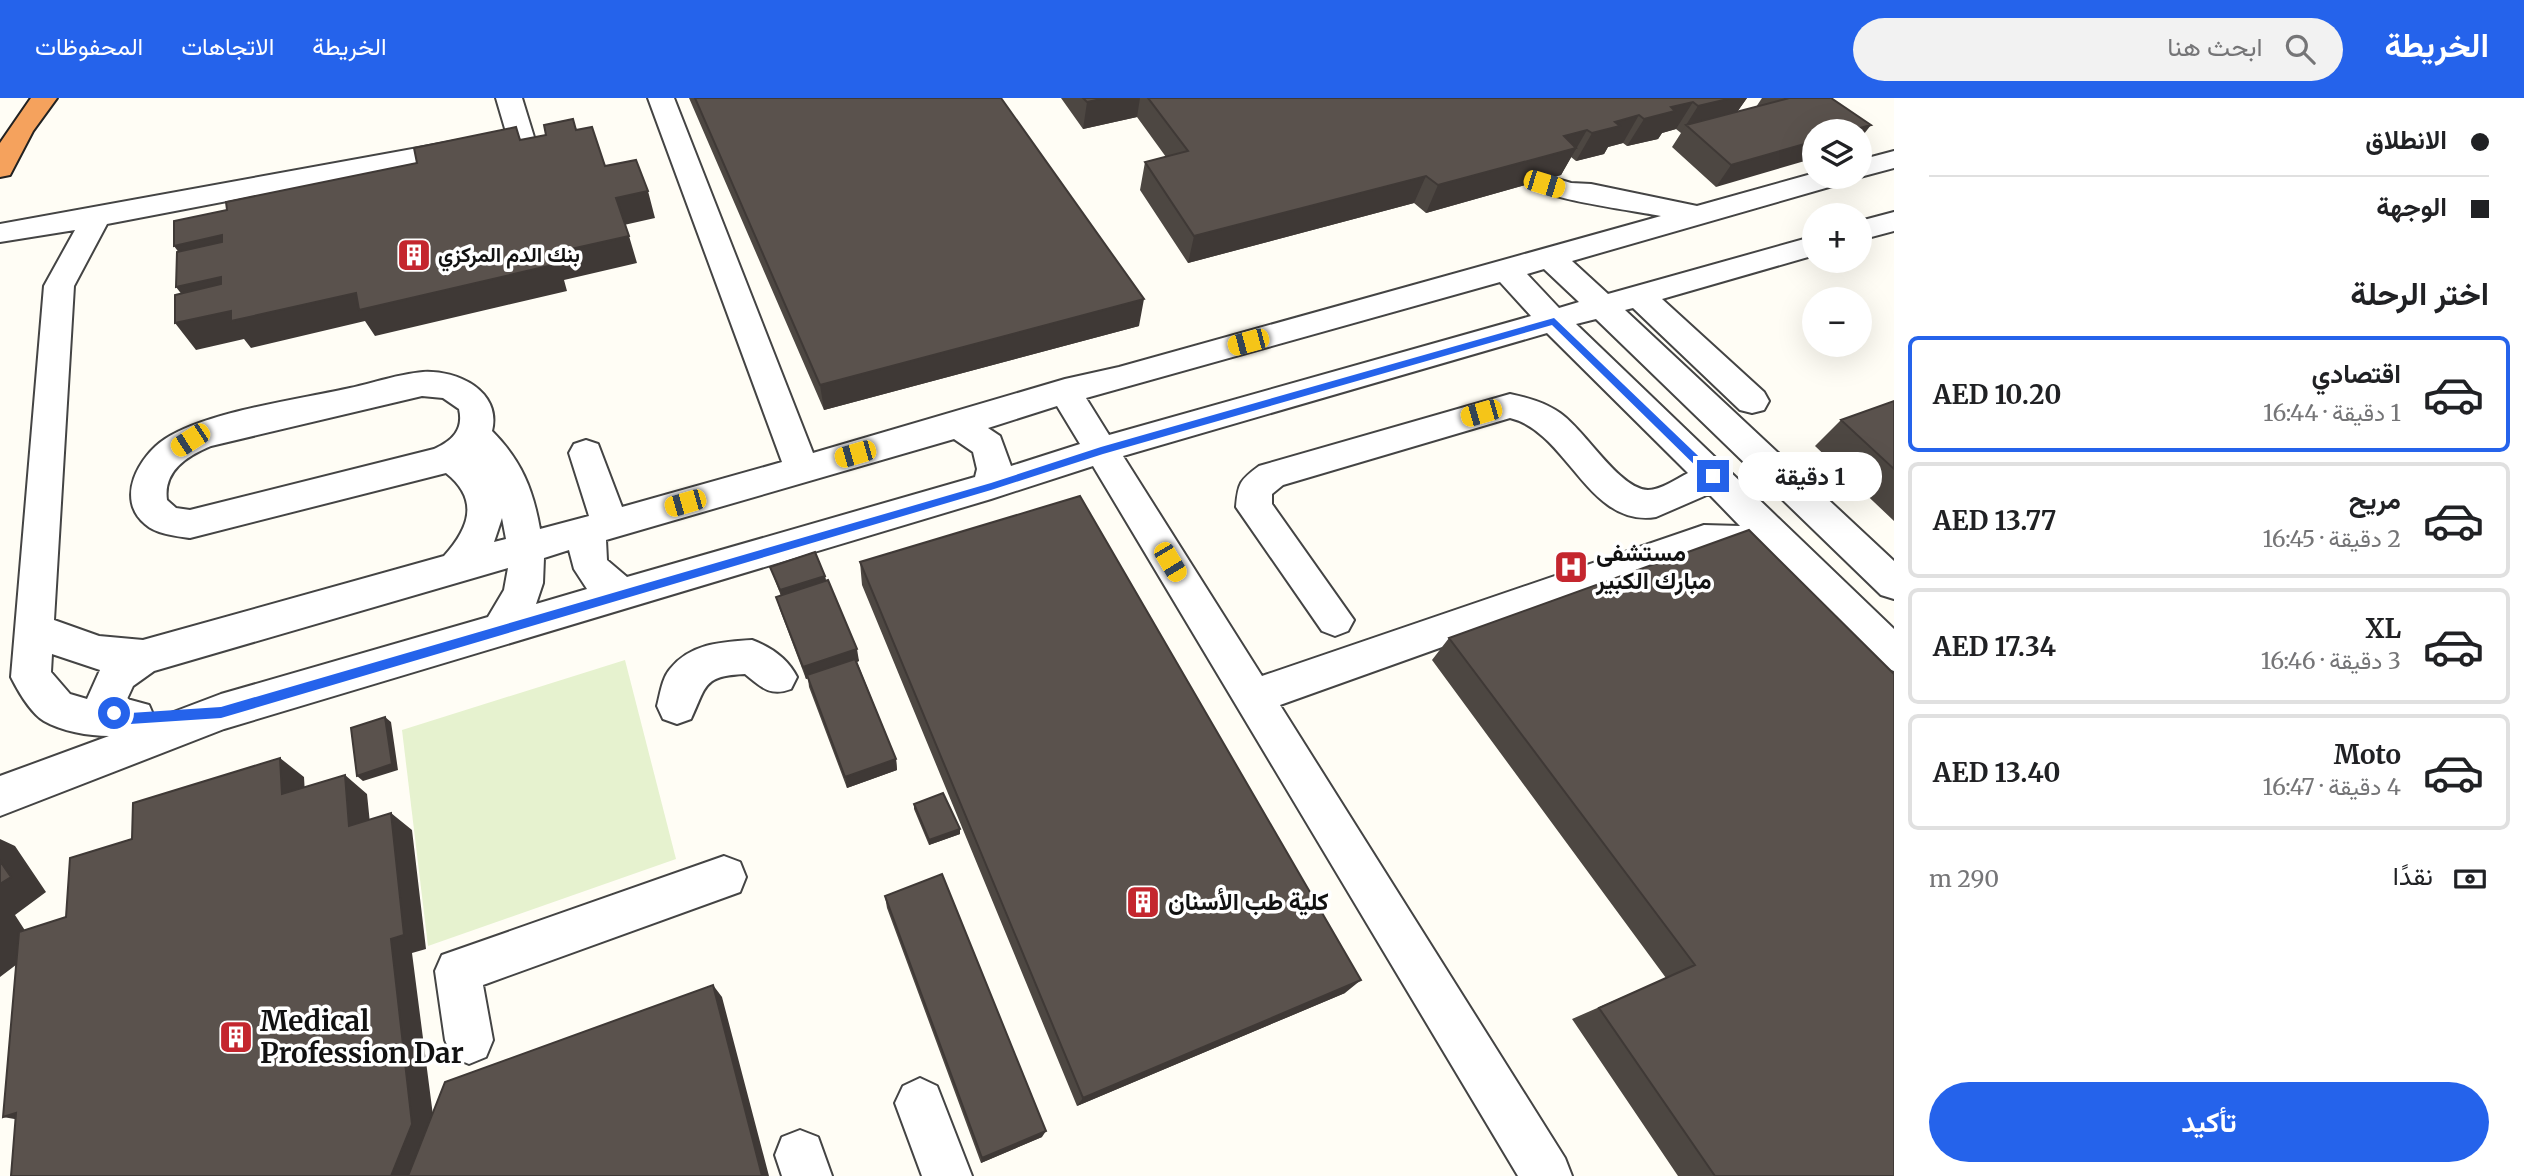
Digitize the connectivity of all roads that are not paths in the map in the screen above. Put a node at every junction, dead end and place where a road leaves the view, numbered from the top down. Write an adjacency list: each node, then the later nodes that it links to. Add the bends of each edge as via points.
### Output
1 (44, 98): 6 (highway, via 20,130)
2 (509, 98): 11 (street, via 521,137)
3 (661, 98): 28 (street)
4 (1894, 159): 5 (street)
5 (1872, 165)
6 (0, 169)
7 (1544, 184): 9 (street)
8 (1802, 186): 10 (street)
9 (1591, 194): 10 (street); 15 (street, via 1618,220 1621,231)
10 (1699, 215): 15 (street)
11 (96, 217): 14 (street); 38 (street, via 59,286)
12 (1894, 221): 13 (street)
13 (1872, 227)
14 (0, 233)
15 (1613, 239): 17 (street)
16 (1802, 249): 19 (street)
17 (1550, 257): 18 (street); 20 (street)
18 (1506, 270): 21 (street); 22 (street)
19 (1639, 296): 20 (street); 23 (street)
20 (1602, 307): 21 (street); 35 (street)
21 (1554, 321): 26 (street); 29 (street)
22 (1065, 391): 24 (street); 26 (street)
23 (1752, 401)
24 (959, 425): 28 (street); 30 (street, via 988,445 994,470)
25 (462, 445): 25 (street, via 478,421 476,407 468,396 448,387 422,384 190,440 152,473 146,492 151,509 166,520 190,524 426,467); 32 (street, via 499,459 508,473); 34 (street, via 467,468 479,481 485,511 477,540)
26 (1101, 450): 30 (street); 43 (street)
27 (586, 453): 31 (street)
28 (802, 470): 31 (street)
29 (1713, 476): 33 (street); 37 (street, via 1657,502 1638,503 1619,495 1550,421 1531,410 1510,406 1271,475 1255,488 1254,507)
30 (991, 486): 36 (street)
31 (600, 527): 32 (street); 36 (street, via 586,543 590,568 598,579)
32 (524, 548): 34 (street); 39 (street, via 526,578)
33 (1796, 557): 40 (street); 43 (street, via 1739,540 1704,539)
34 (456, 568): 41 (street)
35 (1894, 584)
36 (625, 593): 39 (street)
37 (1335, 621)
38 (33, 628): 41 (street, via 76,649); 46 (street, via 32,677 57,708 93,718)
39 (501, 630): 45 (street)
40 (1887, 638)
41 (143, 657): 46 (street, via 123,668 108,692 114,713)
42 (776, 677): 44 (street, via 752,657 713,659 684,681)
43 (1253, 697): 50 (street)
44 (677, 706)
45 (221, 712): 46 (street); 47 (street)
46 (130, 718)
47 (0, 796)
48 (724, 877): 49 (street, via 458,971)
49 (469, 1040)
50 (1544, 1175)

